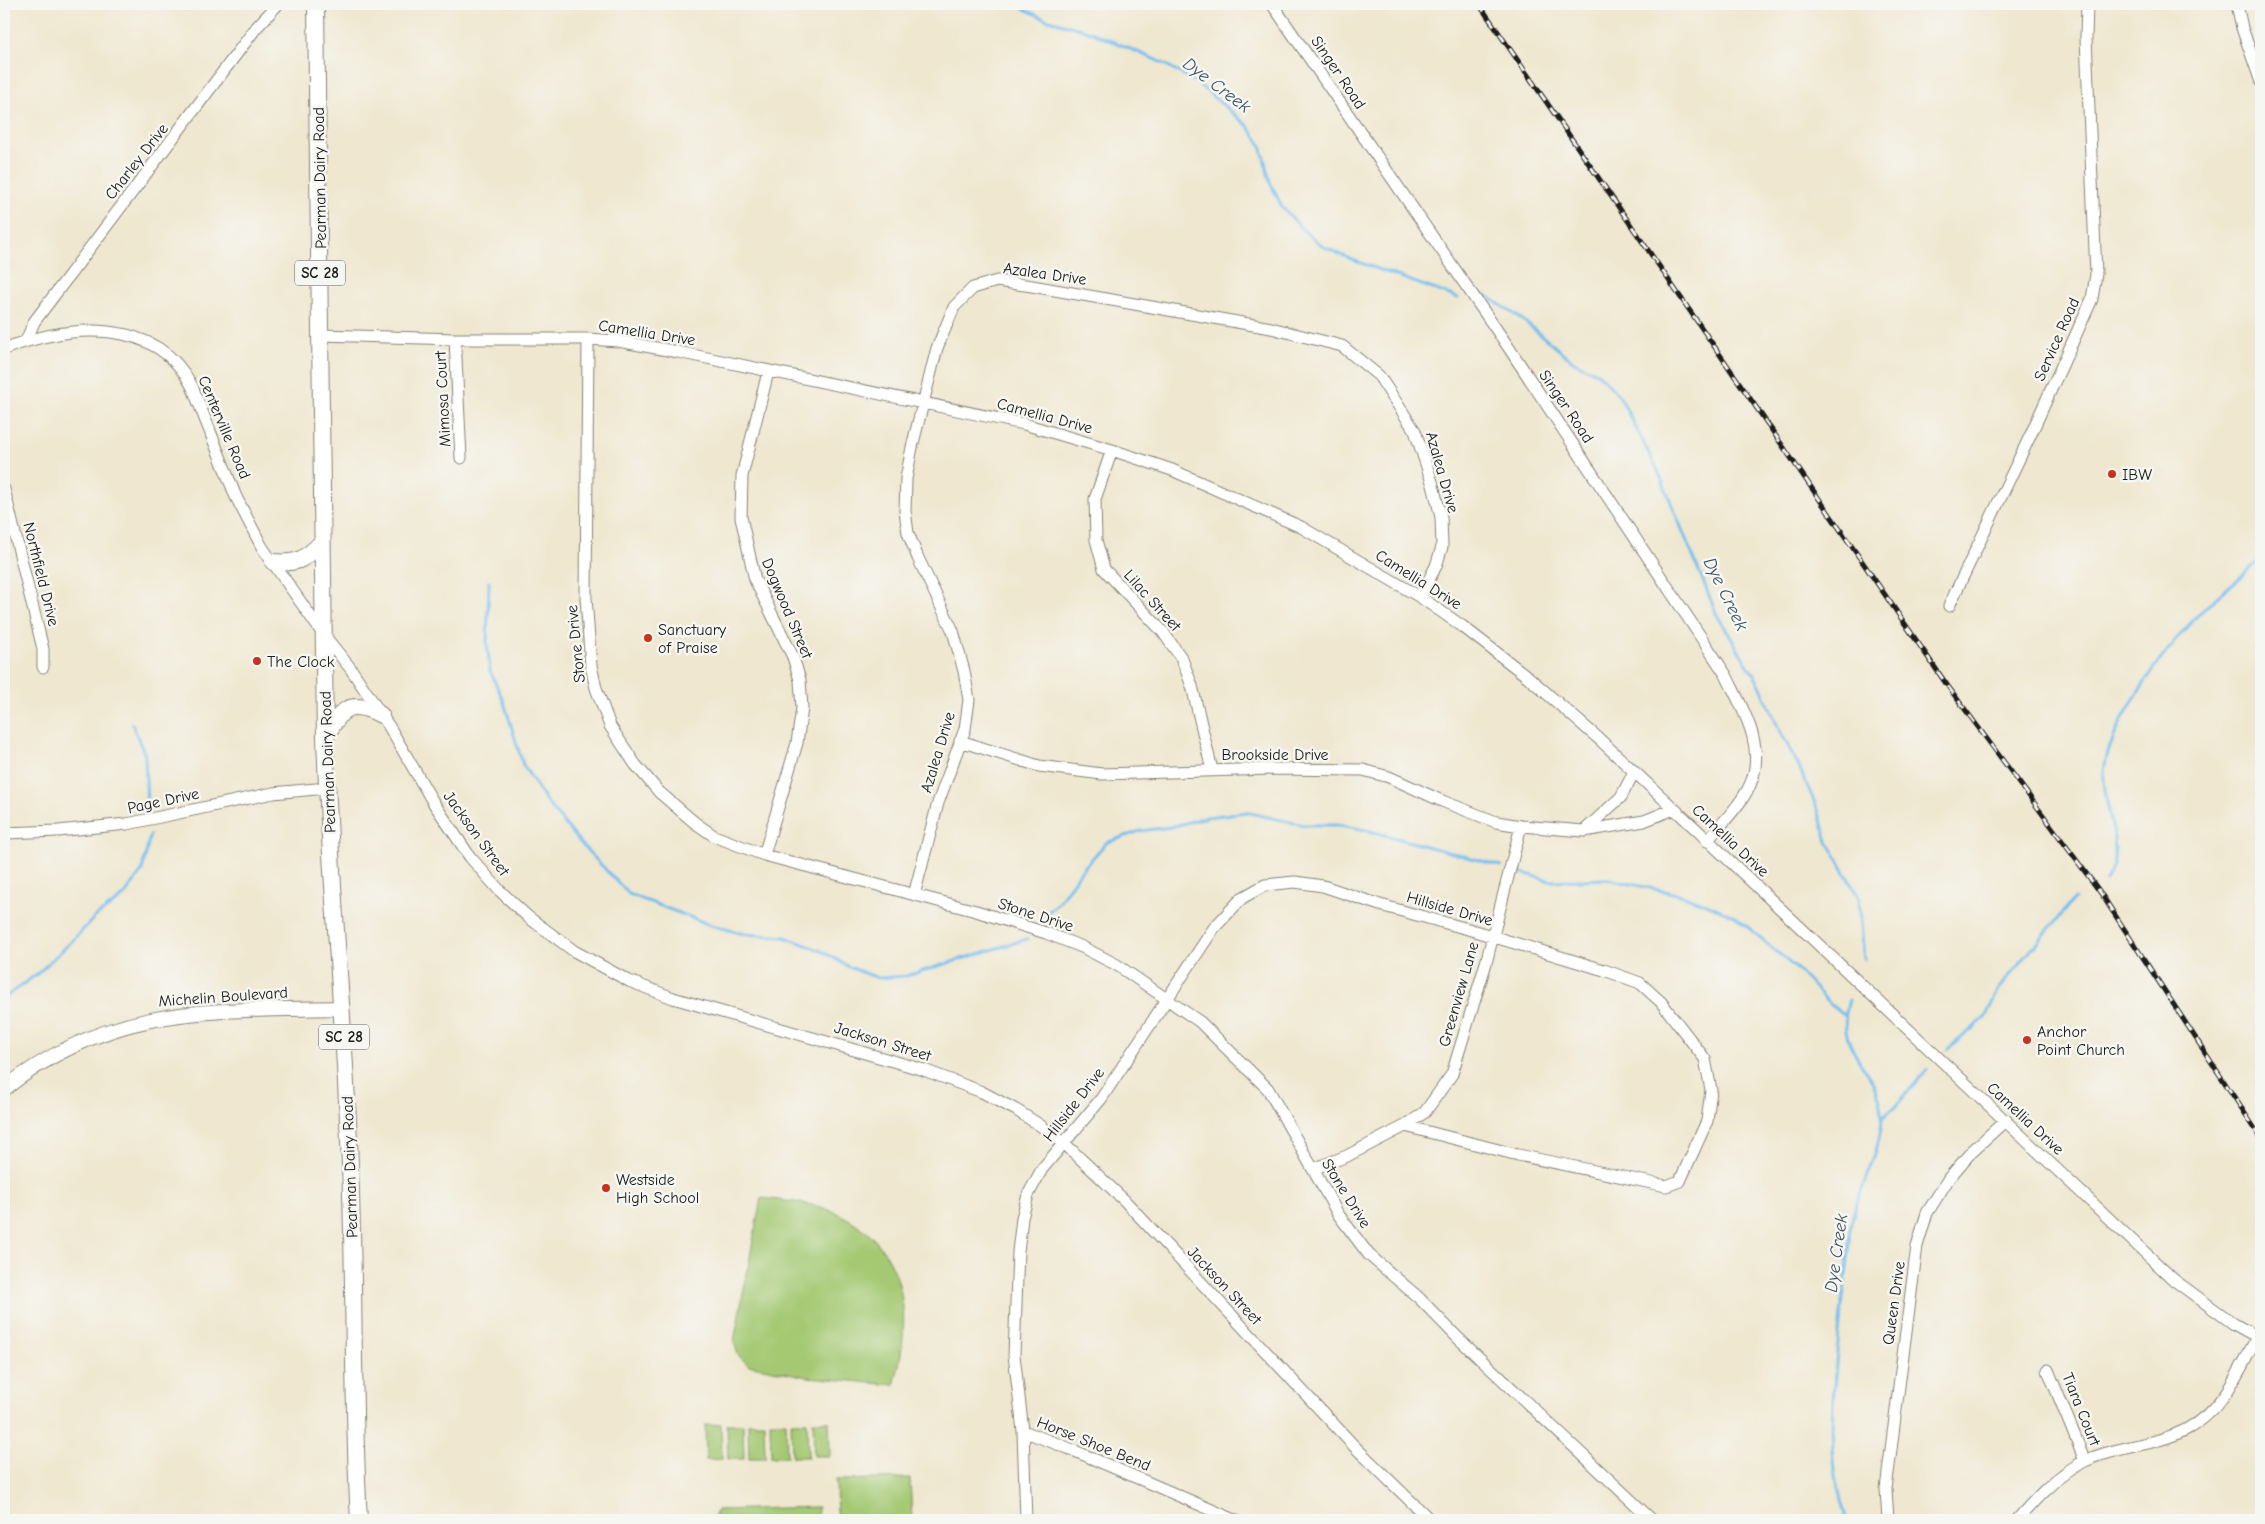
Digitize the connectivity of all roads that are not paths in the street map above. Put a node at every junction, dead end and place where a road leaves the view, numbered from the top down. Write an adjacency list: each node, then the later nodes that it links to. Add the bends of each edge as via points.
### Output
1 (278, 4): 10 (street, Charley Drive, via 256,28 34,322)
2 (316, 4): 7 (highway, Pearman Dairy Road / SC 28)
3 (1272, 4): 33 (street, Singer Road, via 1512,353 1726,675 1752,728 1756,763 1750,785)
4 (2087, 4): 20 (street, Service Road, via 2096,274 2092,299)
5 (2237, 4): 6 (street)
6 (2261, 82)
7 (321, 335): 8 (street, Camellia Drive); 17 (highway, Pearman Dairy Road / SC 28)
8 (455, 339): 9 (street, Camellia Drive); 15 (street, Mimosa Court)
9 (588, 339): 12 (street, Camellia Drive, via 626,343); 34 (street, Stone Drive, via 586,598 591,666 596,688 610,726 659,792 714,836)
10 (26, 341): 11 (street, Centerville Road); 18 (street, Centerville Road, via 73,332 117,334 151,343 171,357 192,386 243,512)
11 (4, 349)
12 (768, 372): 13 (street, Camellia Drive); 34 (street, Dogwood Street, via 742,476 741,517 755,580 793,657 800,680 802,708 797,743)
13 (922, 403): 14 (street, Camellia Drive, via 1024,424); 19 (street, Azalea Drive, via 937,348 954,307 973,288 997,281 1271,328 1342,346 1379,376 1410,423 1433,485 1442,548); 25 (street, Azalea Drive, via 906,479 905,511 908,533 953,631 964,671 969,700)
14 (1112, 450): 19 (street, Camellia Drive, via 1172,470 1301,528); 26 (street, Lilac Street, via 1094,500 1099,552 1104,569 1163,632 1182,659 1192,686)
15 (461, 458)
16 (4, 489): 22 (street, Northfield Drive, via 43,649)
17 (321, 543): 18 (highway, via 305,558 291,564); 21 (highway, Pearman Dairy Road / SC 28)
18 (273, 562): 21 (street, Centerville Road)
19 (1420, 597): 27 (street, Camellia Drive, via 1528,677)
20 (1949, 606)
21 (323, 634): 23 (street, Jackson Street); 24 (highway, Pearman Dairy Road / SC 28)
22 (43, 667)
23 (381, 715): 24 (highway, via 364,706 344,709); 42 (street, Jackson Street, via 470,857 528,917 574,951 629,981 673,998 915,1067 967,1086 1016,1110)
24 (325, 738): 28 (highway, Pearman Dairy Road / SC 28)
25 (960, 741): 26 (street, Brookside Drive, via 1038,766 1102,774); 35 (street, Azalea Drive, via 938,803)
26 (1212, 770): 30 (street, Brookside Drive, via 1363,770 1389,777 1496,822)
27 (1634, 772): 29 (street, Camellia Drive); 31 (street, via 1621,796)
28 (327, 788): 32 (street, Page Drive, via 273,793 128,824); 38 (highway, Pearman Dairy Road / SC 28)
29 (1674, 809): 31 (street, Brookside Drive, via 1644,821); 33 (street, Camellia Drive)
30 (1521, 826): 31 (street, Brookside Drive); 36 (street, Greenview Lane)
31 (1584, 830)
32 (4, 833)
33 (1707, 841): 40 (street, Camellia Drive)
34 (764, 856): 35 (street, Stone Drive)
35 (914, 895): 37 (street, Stone Drive, via 1046,933 1082,947 1117,965)
36 (1491, 937): 37 (street, Hillside Drive, via 1324,886 1295,882 1266,885 1242,898 1214,928); 41 (street, Greenview Lane, via 1452,1074 1425,1112); 41 (street, Hillside Drive, via 1640,983 1661,1002 1686,1033 1705,1058 1711,1090 1707,1121 1680,1181 1666,1186 1628,1179)
37 (1166, 1000): 42 (street, Hillside Drive, via 1101,1099); 43 (street, Stone Drive, via 1200,1022 1268,1089)
38 (342, 1008): 39 (main road, Michelin Boulevard, via 209,1011 127,1024 52,1055); 48 (highway, Pearman Dairy Road / SC 28)
39 (4, 1089)
40 (2006, 1120): 44 (street, Camellia Drive, via 2174,1280 2207,1306); 53 (street, Queen Drive, via 1972,1151 1949,1178 1927,1213 1918,1246 1898,1394 1886,1489)
41 (1405, 1126): 43 (street)
42 (1065, 1144): 46 (street, Hillside Drive, via 1042,1169 1028,1195 1022,1218 1014,1355); 51 (street, Jackson Street, via 1125,1201 1342,1434)
43 (1314, 1169): 52 (street, Stone Drive, via 1338,1214 1369,1255 1419,1298)
44 (2259, 1338): 47 (street, via 2221,1400 2187,1429)
45 (2048, 1370): 47 (street, Tiara Court)
46 (1023, 1431): 49 (street, Horse Shoe Bend); 50 (street, Horse Shoe Bend)
47 (2085, 1461): 54 (street, via 2046,1489)
48 (360, 1520)
49 (1026, 1520)
50 (1235, 1520)
51 (1430, 1520)
52 (1652, 1520)
53 (1888, 1520)
54 (2016, 1520)

